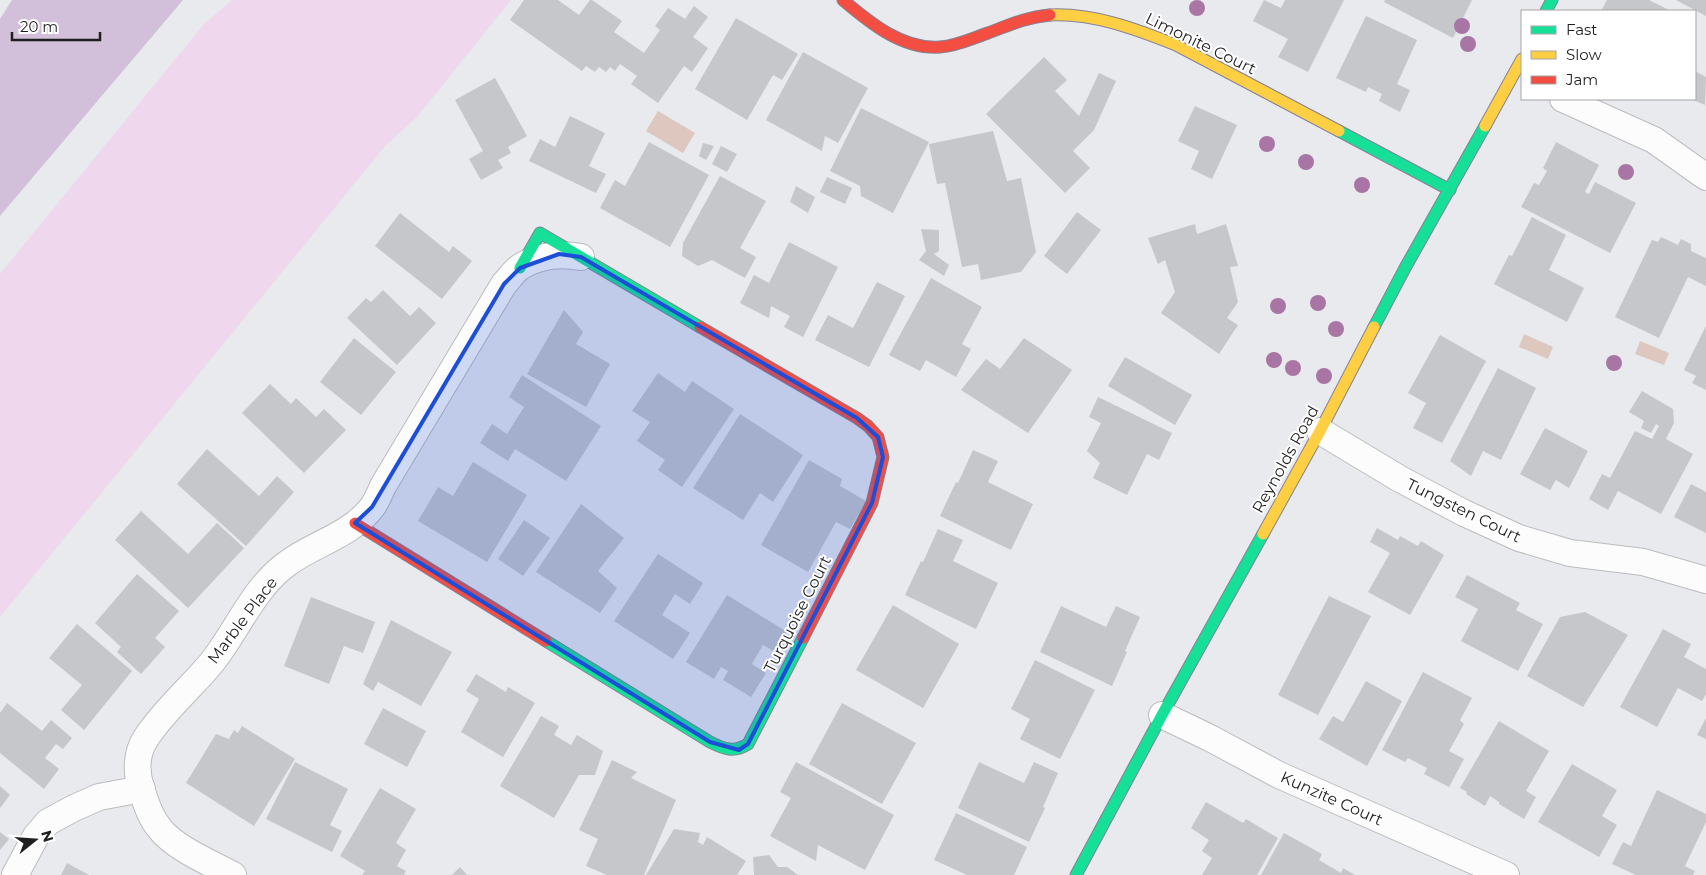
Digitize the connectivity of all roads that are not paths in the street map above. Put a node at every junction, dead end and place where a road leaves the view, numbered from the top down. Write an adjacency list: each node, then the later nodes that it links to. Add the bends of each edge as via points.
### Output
1 (843, 0): 5 (street, Limonite Court, via 872,24 925,47 941,47 1034,16 1087,17 1130,27 1176,45)
2 (1520, 71): 5 (street, Reynolds Road)
3 (1565, 100): 4 (street, via 1654,140)
4 (1706, 177)
5 (1450, 190): 9 (street, Reynolds Road, via 1405,268)
6 (540, 233): 7 (street, Turquoise Court); 8 (street, Marble Place)
7 (581, 257): 8 (street, Marble Place, via 559,254); 10 (street, Turquoise Court, via 857,418 878,437 883,457 872,502 748,744 739,750 726,750 710,742)
8 (520, 268): 10 (street, Marble Place, via 504,284 372,507)
9 (1320, 431): 11 (street, Tungsten Court, via 1432,496 1519,538 1570,553 1643,562); 12 (street, Reynolds Road)
10 (355, 523): 13 (street, Marble Place, via 288,563 266,584 224,646 145,739 139,750 138,779)
11 (1706, 580)
12 (1162, 715): 16 (street, Reynolds Road); 17 (street, Kunzite Court, via 1279,775)
13 (142, 789): 14 (street, via 98,797 48,822 36,836); 15 (street, Marble Place, via 146,806 160,830 174,843)
14 (15, 875)
15 (233, 875)
16 (1076, 875)
17 (1506, 875)

